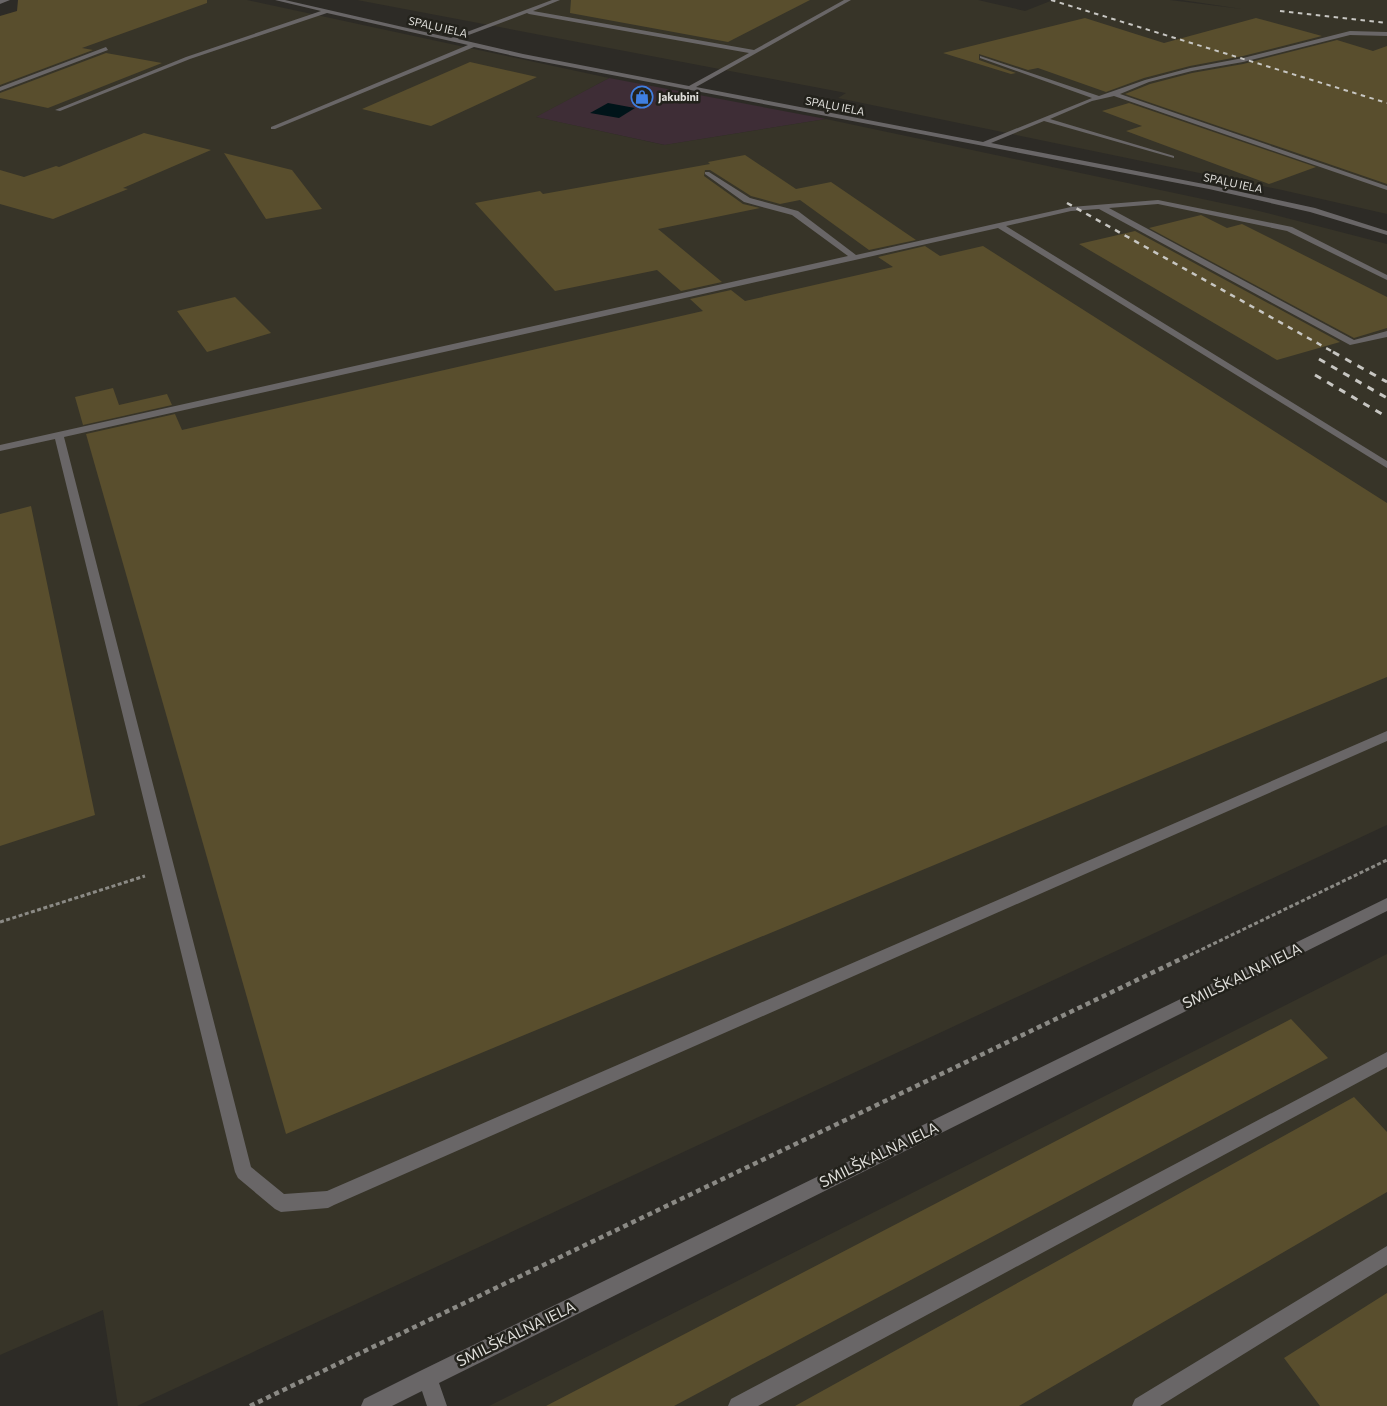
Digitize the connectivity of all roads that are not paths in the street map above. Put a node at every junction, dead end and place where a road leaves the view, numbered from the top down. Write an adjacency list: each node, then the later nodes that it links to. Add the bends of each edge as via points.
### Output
1 (8, 0): 5 (street)
2 (278, 0): 6 (street, SPAĻU IELA)
3 (557, 0): 7 (street)
4 (848, 0): 12 (street)
5 (0, 2)
6 (327, 11): 9 (street, SPAĻU IELA); 18 (street, via 188,58)
7 (529, 12): 9 (street); 12 (street)
8 (1387, 34): 16 (street, via 1350,33 1243,60 1192,69)
9 (451, 40): 10 (street, SPAĻU IELA)
10 (473, 45): 14 (street, SPAĻU IELA); 20 (street)
11 (106, 49): 15 (street)
12 (755, 52): 14 (street)
13 (982, 57): 17 (street)
14 (690, 88): 21 (street, SPAĻU IELA)
15 (0, 89)
16 (1114, 94): 17 (street); 24 (street)
17 (1098, 98): 19 (street)
18 (58, 110)
19 (1044, 119): 21 (street); 22 (street)
20 (274, 128)
21 (983, 144): 27 (street, SPAĻU IELA, via 1209,187 1312,210)
22 (1172, 157)
23 (707, 173): 28 (street, via 747,200 795,213)
24 (1387, 188)
25 (1100, 206): 26 (street); 29 (street, via 1158,202 1289,229); 30 (street, via 1354,343)
26 (999, 225): 28 (street); 33 (street)
27 (1387, 232)
28 (855, 258): 31 (street)
29 (1387, 278)
30 (1387, 334)
31 (59, 435): 32 (street); 34 (street, via 244,1172 281,1203 328,1198)
32 (0, 448)
33 (1387, 465)
34 (1387, 736)
35 (1387, 904): 38 (street, SMILŠKALNA IELA)
36 (1387, 1059): 41 (street)
37 (1387, 1255): 42 (street)
38 (427, 1378): 39 (street, SMILŠKALNA IELA); 40 (street)
39 (371, 1406)
40 (437, 1406)
41 (738, 1406)
42 (1142, 1406)

